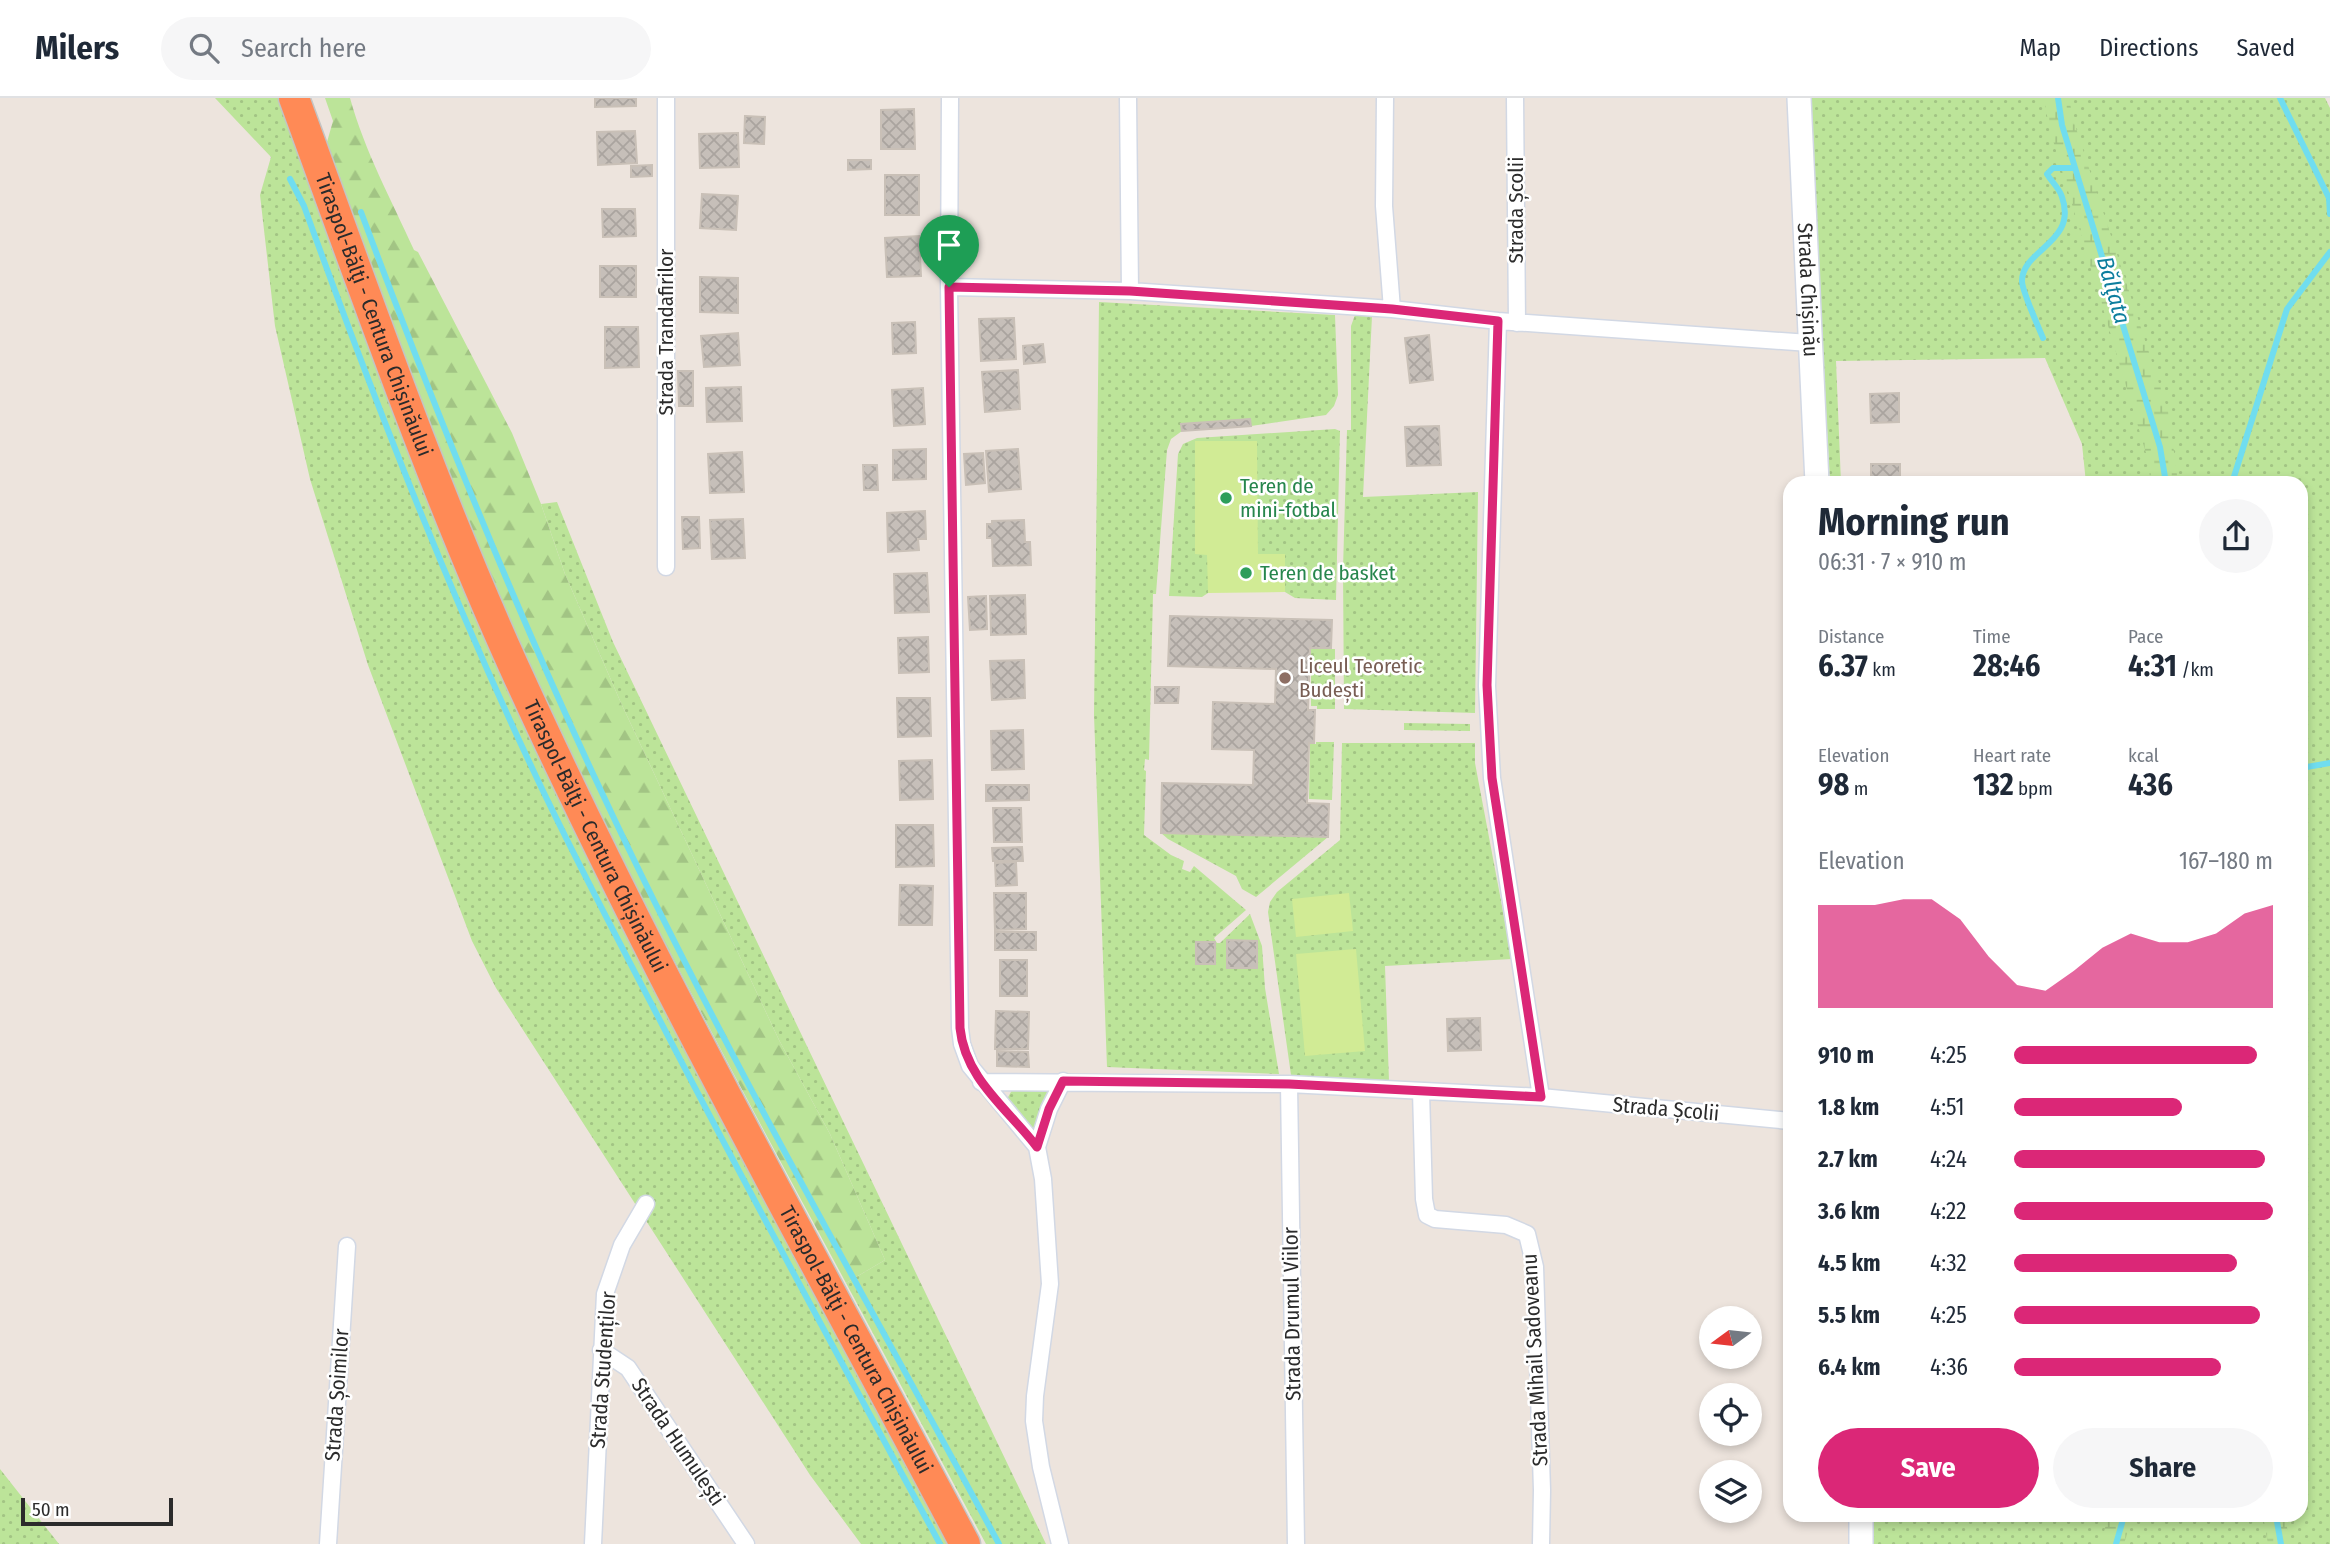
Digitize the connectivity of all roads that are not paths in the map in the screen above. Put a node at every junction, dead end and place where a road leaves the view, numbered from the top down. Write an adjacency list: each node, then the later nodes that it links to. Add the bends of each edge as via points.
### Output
1 (295, 98): 30 (highway, Tiraspol-Bălţi - Centura Chișinăului, via 419,440 560,767 643,934)
2 (666, 98): 15 (street, Strada Trandafirilor)
3 (950, 98): 8 (street)
4 (1128, 98): 9 (street)
5 (1385, 98): 10 (street, via 1384,206)
6 (1515, 98): 12 (street, Strada Școlii)
7 (1799, 98): 13 (street, Strada Chișinău)
8 (949, 287): 9 (street); 17 (street, via 960,1028 970,1066)
9 (1130, 291): 10 (street)
10 (1392, 309): 11 (street)
11 (1498, 321): 12 (street); 20 (street, via 1487,685 1492,778)
12 (1517, 323): 13 (street)
13 (1809, 343): 14 (street, Strada Chișinău)
14 (1817, 476)
15 (666, 567)
16 (1063, 1081): 17 (street, Strada Școlii); 18 (street, Strada Școlii); 22 (street)
17 (981, 1082): 22 (street)
18 (1289, 1084): 19 (street, Strada Școlii); 32 (street, Strada Drumul Viilor)
19 (1421, 1091): 20 (street, Strada Școlii); 33 (street, Strada Mihail Sadoveanu, via 1427,1214 1435,1219 1506,1225 1527,1234 1535,1267)
20 (1541, 1097): 21 (street, Strada Școlii)
21 (1783, 1120)
22 (1037, 1147): 31 (street, via 1050,1284 1034,1422)
23 (646, 1204): 25 (street, Strada Studenților, via 622,1245 605,1294)
24 (346, 1246): 27 (street, Strada Șoimilor)
25 (601, 1350): 28 (street, Strada Studenților); 29 (street, Strada Humulești, via 628,1367)
26 (1861, 1522): 34 (street)
27 (328, 1544)
28 (593, 1544)
29 (746, 1544)
30 (965, 1544)
31 (1060, 1544)
32 (1296, 1544)
33 (1541, 1544)
34 (1861, 1544)

